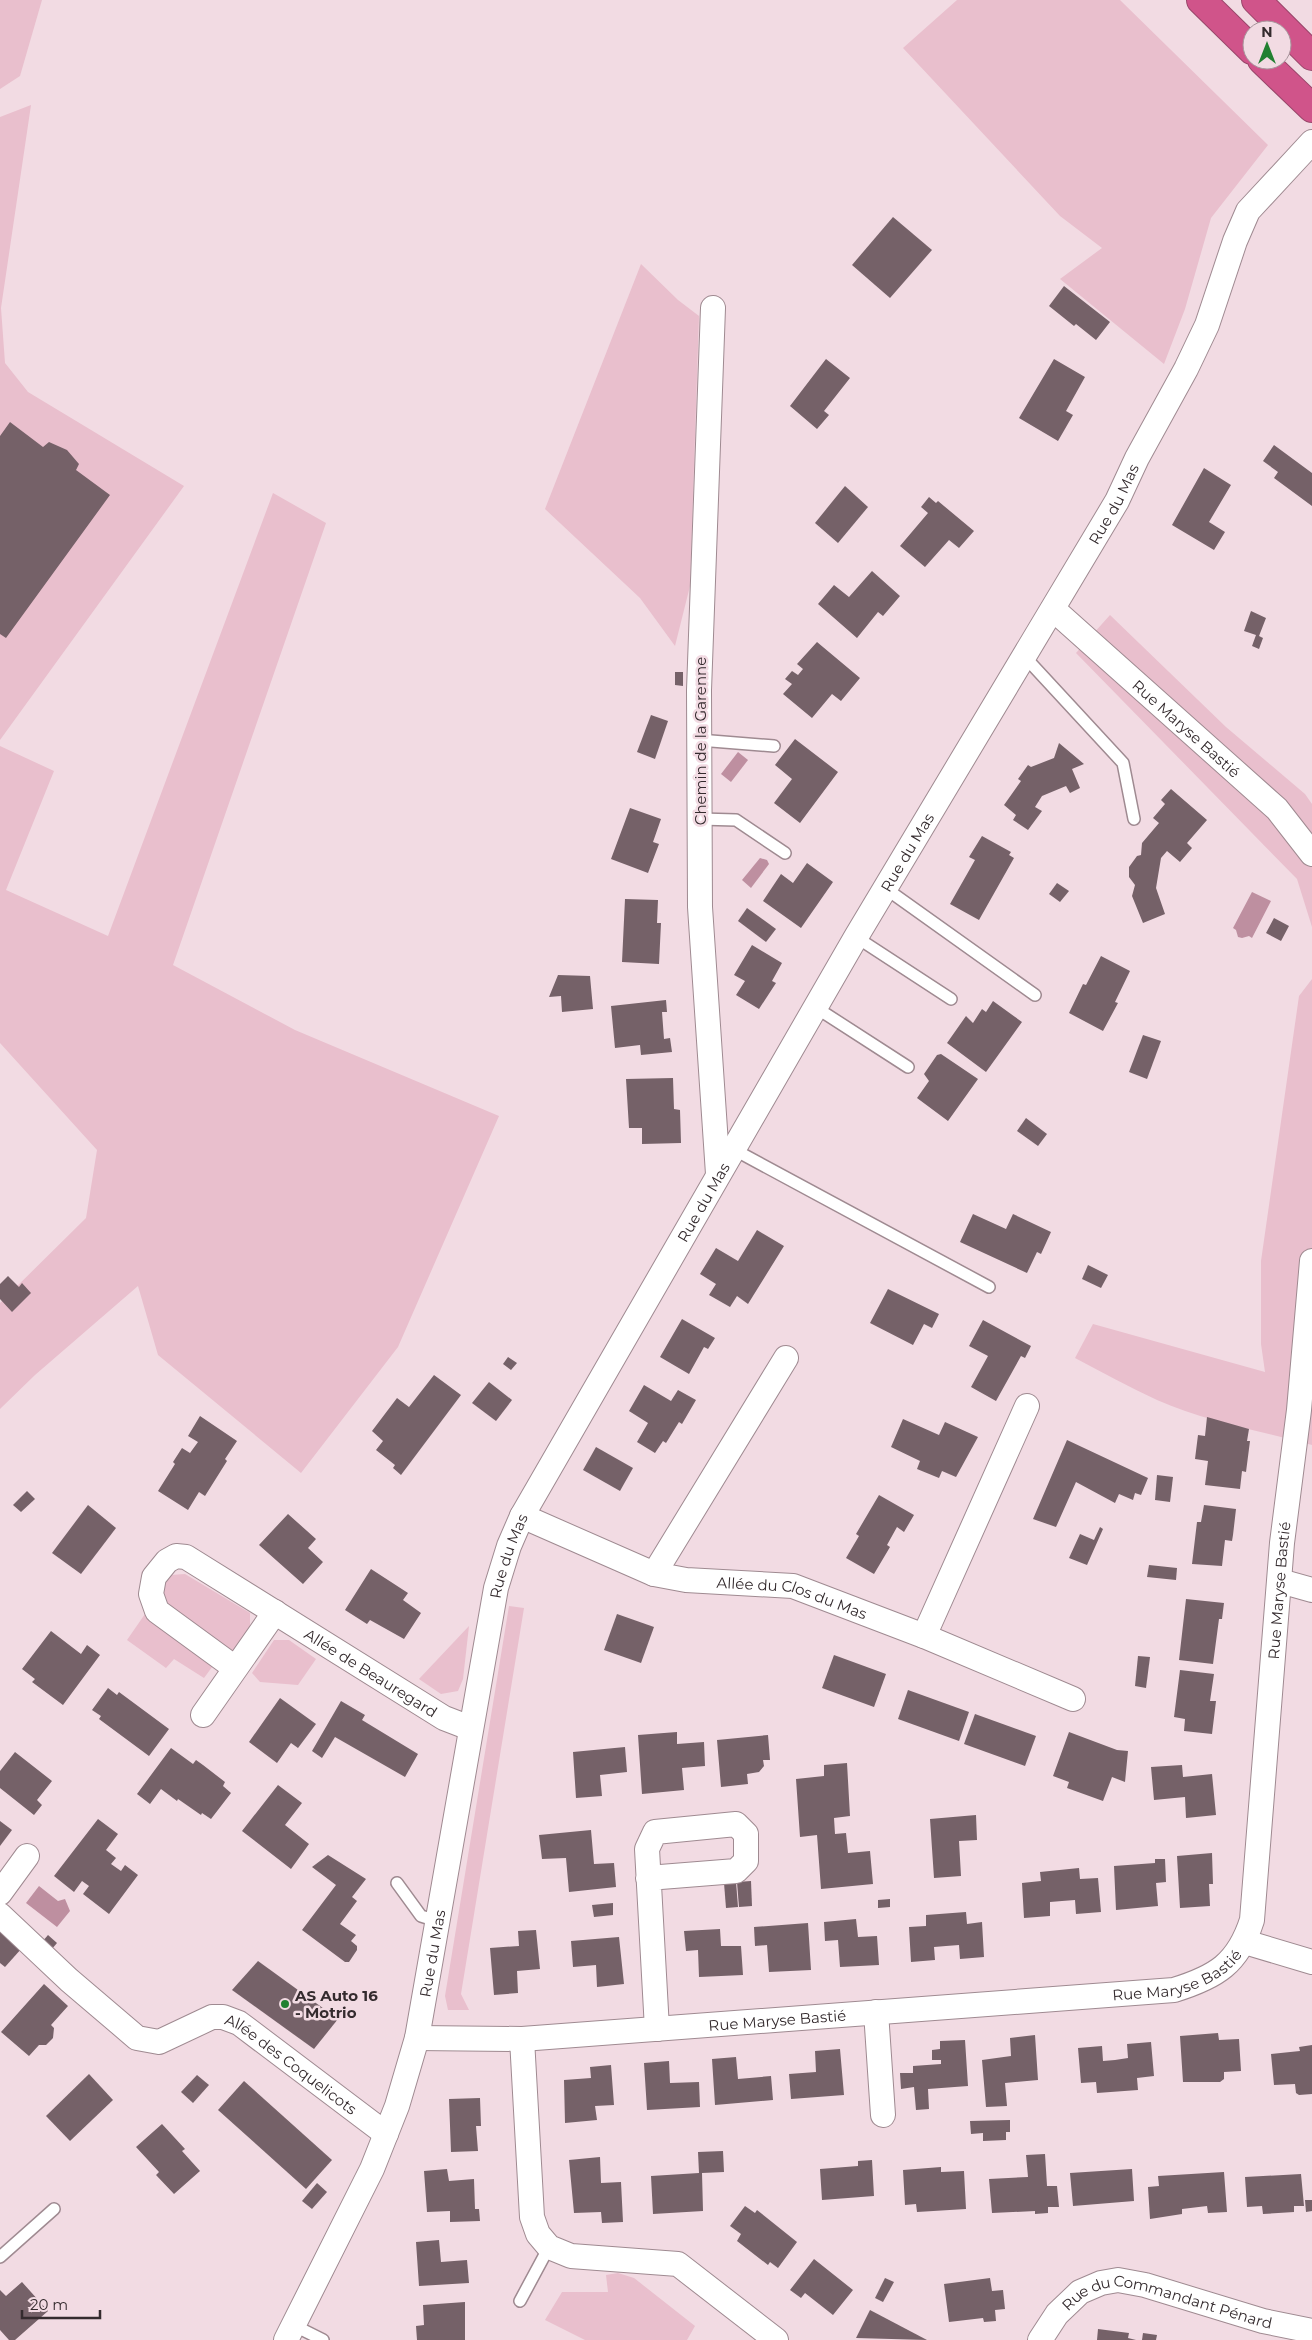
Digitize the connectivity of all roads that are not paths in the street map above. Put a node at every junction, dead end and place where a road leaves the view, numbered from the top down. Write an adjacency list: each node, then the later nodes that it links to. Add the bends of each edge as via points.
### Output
1 (1201, 0): 3 (highway)
2 (1256, 0): 4 (highway)
3 (1242, 40)
4 (1312, 56)
5 (1272, 70): 6 (highway)
6 (1312, 108)
7 (1312, 142): 9 (street, Rue du Mas, via 1248,211 1207,325 1186,369 1117,501)
8 (713, 308): 11 (street, Chemin de la Garenne)
9 (1053, 609): 10 (street, Rue du Mas); 16 (street, Rue Maryse Bastié, via 1278,809)
10 (1024, 657): 14 (lane, via 1123,763); 17 (street, Rue du Mas)
11 (700, 740): 12 (lane); 13 (street, Chemin de la Garenne)
12 (774, 746)
13 (700, 819): 15 (lane, via 736,820); 24 (street, Chemin de la Garenne, via 700,908)
14 (1134, 819)
15 (785, 853)
16 (1312, 854)
17 (885, 888): 18 (street, Rue du Mas); 19 (lane)
18 (856, 937): 20 (lane); 21 (street, Rue du Mas)
19 (1035, 995)
20 (951, 999)
21 (815, 1006): 22 (lane); 23 (street, Rue du Mas)
22 (908, 1067)
23 (733, 1149): 24 (street, Rue du Mas); 26 (lane)
24 (718, 1174): 29 (street, Rue du Mas)
25 (1312, 1261): 31 (street, Rue Maryse Bastié)
26 (989, 1287)
27 (786, 1358): 30 (street)
28 (1027, 1406): 34 (street)
29 (522, 1516): 30 (street, Allée du Clos du Mas); 38 (street, Rue du Mas, via 496,1588)
30 (654, 1574): 34 (street, Allée du Clos du Mas, via 686,1580 793,1586)
31 (1280, 1581): 32 (street); 45 (street, Rue Maryse Bastié, via 1252,1920)
32 (1312, 1590)
33 (275, 1612): 35 (street); 35 (street, Allée de Beauregard, via 186,1557 176,1556 167,1561 154,1577 151,1594 157,1611); 38 (street, Allée de Beauregard, via 444,1718)
34 (924, 1636): 36 (street, Allée du Clos du Mas)
35 (235, 1668): 37 (street)
36 (1074, 1699)
37 (203, 1715)
38 (470, 1728): 44 (street, Rue du Mas)
39 (27, 1856): 42 (street)
40 (648, 1878): 48 (street)
41 (397, 1883): 44 (lane, via 421,1916)
42 (0, 1893)
43 (0, 1915): 52 (street, Allée des Coquelicots, via 137,2038 159,2042 212,2017 224,2017 239,2023)
44 (437, 1921): 49 (street, Rue du Mas)
45 (1245, 1942): 46 (street); 47 (street, Rue Maryse Bastié, via 1220,1971 1174,1990)
46 (1312, 1962)
47 (876, 2012): 48 (street, Rue Maryse Bastié); 51 (street)
48 (657, 2029): 50 (street, Rue Maryse Bastié)
49 (417, 2038): 50 (street, Rue Maryse Bastié); 52 (street, Rue du Mas)
50 (522, 2039): 54 (street, via 532,2217 538,2234)
51 (883, 2115)
52 (386, 2134): 58 (street, Rue du Mas, via 372,2169)
53 (54, 2210): 55 (lane)
54 (549, 2246): 56 (lane); 60 (street, via 571,2256 678,2264)
55 (0, 2257)
56 (520, 2301)
57 (1312, 2331): 61 (street, Rue du Commandant Pénard, via 1263,2321 1145,2285 1118,2280 1080,2292 1058,2314)
58 (290, 2332): 59 (lane)
59 (323, 2340)
60 (776, 2340)
61 (1040, 2340)

